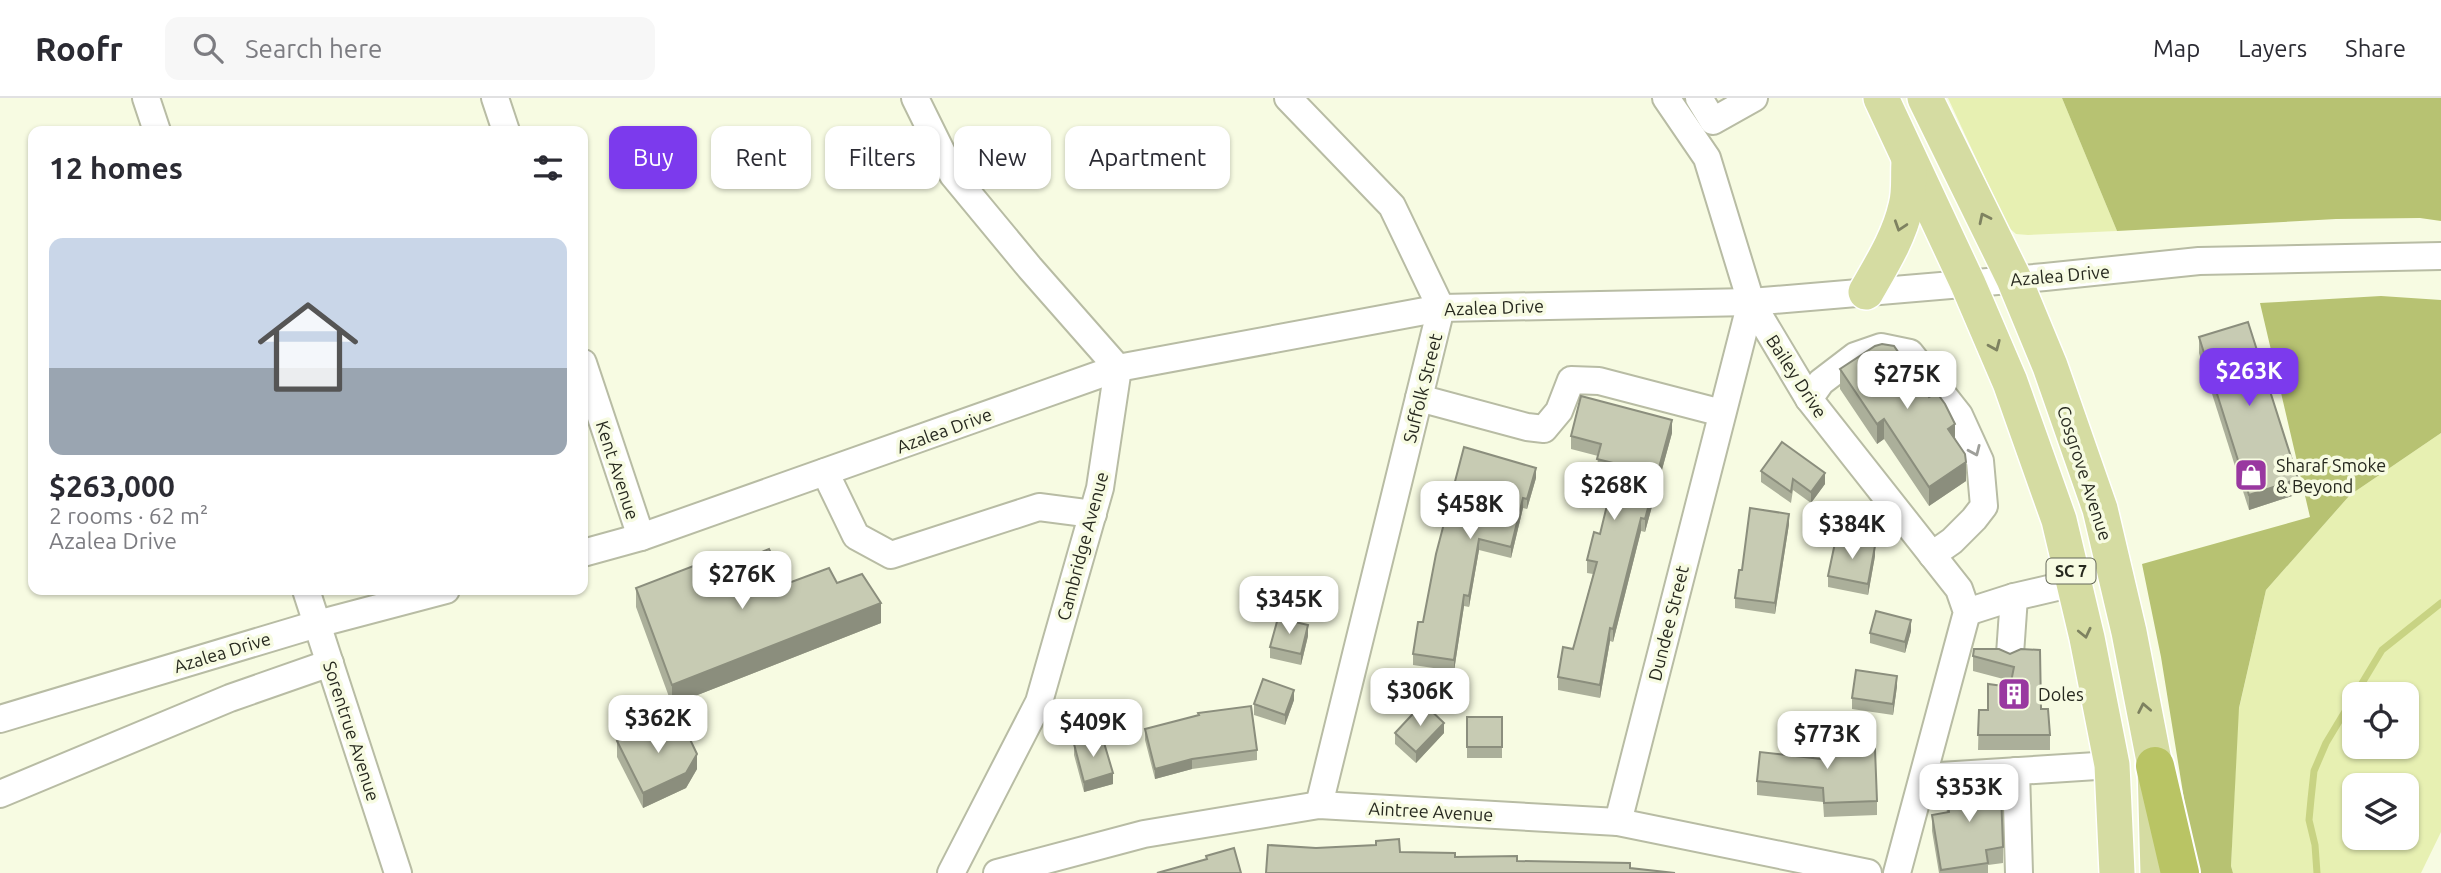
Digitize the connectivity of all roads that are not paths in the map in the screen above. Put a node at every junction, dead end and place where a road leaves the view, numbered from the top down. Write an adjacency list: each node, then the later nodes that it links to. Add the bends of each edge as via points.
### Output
1 (146, 98): 10 (street)
2 (495, 98): 11 (street)
3 (915, 98): 20 (street, via 953,174)
4 (1288, 98): 19 (street, via 1392,206)
5 (1666, 98): 12 (street, Bailey Drive)
6 (1699, 98): 12 (street)
7 (1754, 98): 12 (street)
8 (1881, 98): 13 (main road, SC 7)
9 (1925, 98): 15 (main road, Cosgrove Avenue / SC 7, one-way to 9)
10 (155, 126)
11 (504, 126)
12 (1703, 129): 18 (street, Bailey Drive, via 1707,158)
13 (1909, 158): 16 (main road, SC 7); 17 (main road, one-way to 17, via 1907,204 1897,237)
14 (2441, 256): 15 (street, Azalea Drive, via 2199,261)
15 (2014, 279): 16 (street, Azalea Drive); 40 (main road, Cosgrove Avenue / SC 7, one-way to 15, via 2100,509)
16 (1968, 284): 17 (street, Azalea Drive); 30 (main road, SC 7, one-way to 30, via 2010,382 2054,507)
17 (1866, 292): 18 (street, Azalea Drive)
18 (1751, 302): 19 (street, Azalea Drive); 23 (street, Bailey Drive); 24 (street, Dundee Street)
19 (1441, 308): 20 (street, Azalea Drive); 22 (street, Suffolk Street)
20 (1118, 368): 25 (street, Azalea Drive); 26 (street, Cambridge Avenue)
21 (588, 378): 27 (street, Kent Avenue)
22 (1419, 398): 24 (street, via 1544,429 1559,411 1571,380 1599,381); 44 (street, Suffolk Street)
23 (1809, 399): 29 (street, Bailey Drive); 29 (street, one-way to 29, via 1821,382 1856,356 1881,346 1910,353 1959,415 1980,461 1984,506 1952,541)
24 (1722, 413): 45 (street, Dundee Street)
25 (825, 472): 26 (street, via 856,536 891,555 1039,507); 27 (street, Azalea Drive)
26 (1093, 514): 47 (street, Cambridge Avenue, via 1039,702)
27 (641, 537): 28 (street, Azalea Drive)
28 (588, 552)
29 (1932, 555): 34 (street, Bailey Drive, via 1959,589)
30 (2074, 583): 33 (street); 39 (main road, SC 7, one-way to 39)
31 (308, 595): 35 (street, Sorentrue Avenue)
32 (427, 595): 35 (street, Azalea Drive)
33 (2014, 597): 34 (street); 36 (street)
34 (1966, 612): 42 (street)
35 (317, 624): 37 (street, Sorentrue Avenue); 38 (street, Azalea Drive)
36 (2010, 654)
37 (330, 663): 43 (street, via 230,698); 46 (street, Sorentrue Avenue)
38 (0, 719)
39 (2112, 765): 41 (street); 52 (main road, SC 7)
40 (2155, 766): 53 (main road, Cosgrove Avenue / SC 7); 54 (highway)
41 (2016, 771): 42 (street); 51 (street)
42 (1924, 777): 50 (street)
43 (0, 794)
44 (1319, 805): 45 (street, Aintree Avenue); 48 (street, Aintree Avenue, via 1144,834)
45 (1618, 822): 49 (street, Aintree Avenue)
46 (398, 873)
47 (951, 873)
48 (997, 873)
49 (1868, 873)
50 (1897, 873)
51 (2019, 873)
52 (2117, 873)
53 (2158, 873)
54 (2180, 873)

